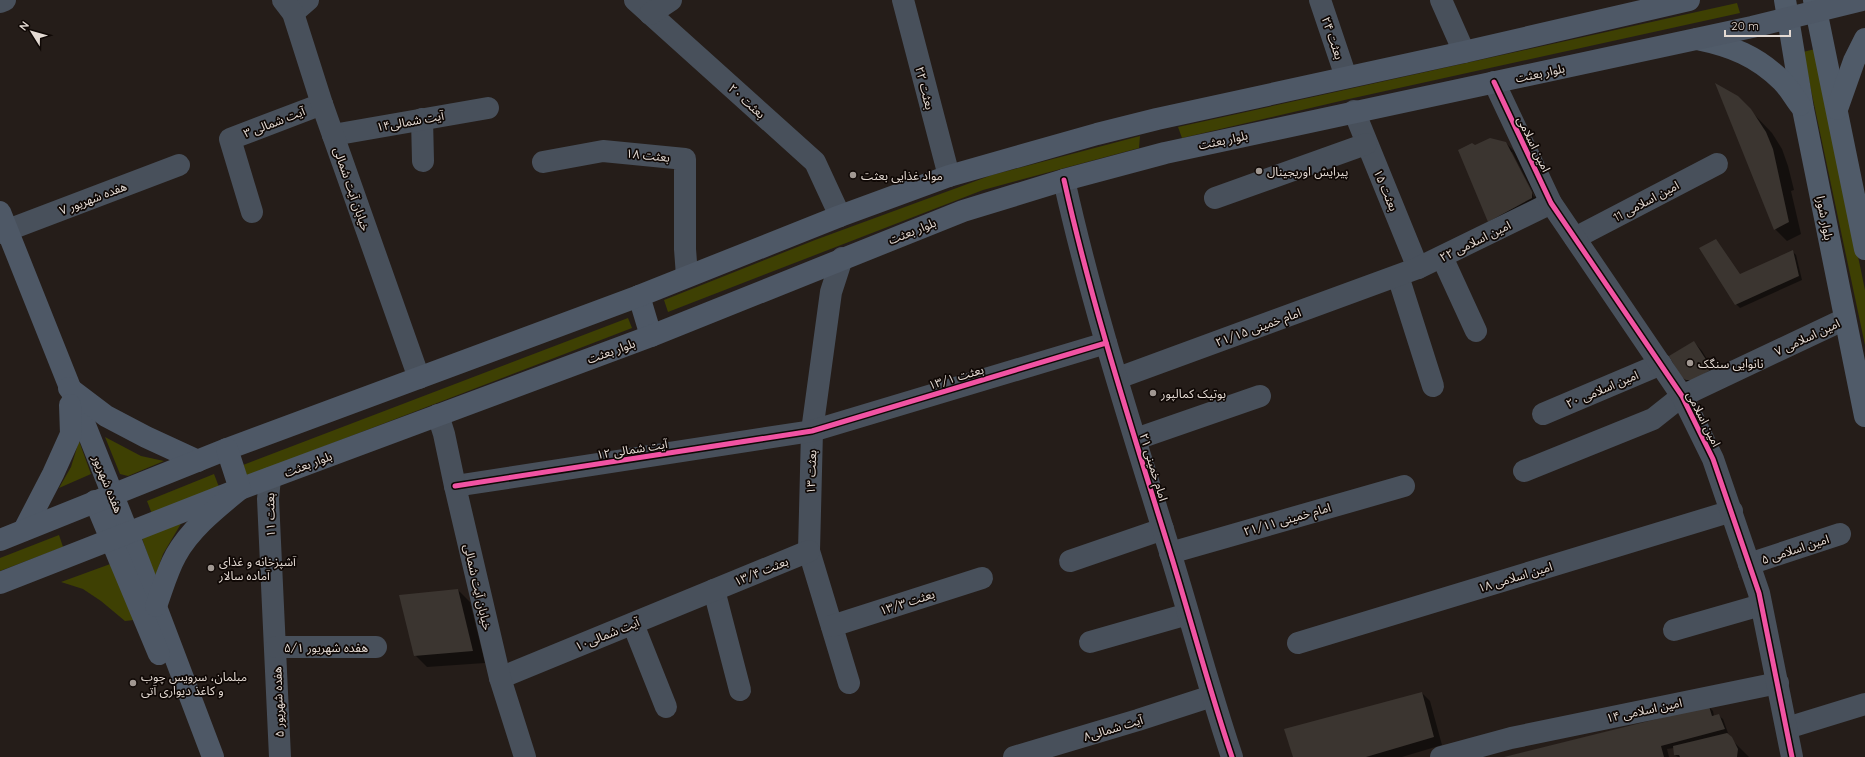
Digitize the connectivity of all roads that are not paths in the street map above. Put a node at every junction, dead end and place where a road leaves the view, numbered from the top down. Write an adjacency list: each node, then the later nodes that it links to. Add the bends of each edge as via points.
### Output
1 (5, 0): 8 (street)
2 (671, 0): 11 (street)
3 (903, 0): 30 (street, بعثت ۲۲)
4 (1320, 0): 16 (street, بعثت ۲۴)
5 (1441, 0): 15 (street)
6 (1862, 0): 10 (main road, بلوار بعثت)
7 (1678, 1): 15 (main road)
8 (0, 2)
9 (294, 4): 18 (street, خیابان آیت شمالی)
10 (1815, 6): 12 (main road, بلوار بعثت); 21 (main road)
11 (642, 7): 35 (street, بعثت ۲۰, via 815,162)
12 (1786, 10): 13 (main road, بلوار بعثت); 20 (main road, بلوار شورا)
13 (1697, 38): 17 (main road, بلوار بعثت); 20 (main road, via 1727,46 1755,59 1782,81)
14 (1865, 39): 21 (main road)
15 (1464, 52): 16 (main road)
16 (1346, 77): 30 (main road, via 1104,132)
17 (1494, 82): 22 (main road, بلوار بعثت); 33 (street, امین اسلامی)
18 (322, 104): 24 (street, خیابان آیت شمالی); 34 (street, آیت شمالی ۳, via 230,139)
19 (488, 108): 23 (street, آیت شمالی۱۴)
20 (1803, 109): 44 (main road, بلوار شورا)
21 (1836, 110): 38 (main road)
22 (1354, 111): 25 (street, بعثت ۱۵); 31 (main road, بلوار بعثت, via 1165,153)
23 (422, 119): 24 (street, آیت شمالی۱۴); 26 (street)
24 (333, 135): 49 (street, خیابان آیت شمالی)
25 (1366, 144): 32 (street); 41 (street, بعثت ۱۵)
26 (423, 161)
27 (543, 162): 42 (street, بعثت ۱۸, via 603,151 685,159)
28 (1717, 164): 37 (street, امین اسلامی 11)
29 (179, 165): 36 (street, هفده شهریور ۷)
30 (949, 176): 35 (main road)
31 (1064, 180): 40 (main road, بلوار بعثت, via 963,210); 47 (street, امام خمینی ۲۱)
32 (1215, 198)
33 (1552, 203): 37 (street, امین اسلامی); 39 (street, امین اسلامی ۲۲)
34 (252, 212)
35 (840, 216): 42 (main road)
36 (2, 225): 52 (main road, هفده شهریور)
37 (1575, 238): 48 (street, امین اسلامی)
38 (1865, 249)
39 (1442, 257): 41 (street, امین اسلامی ۲۲); 45 (street)
40 (842, 258): 46 (main road, بلوار بعثت); 58 (street, بعثت ۱۳, via 831,292)
41 (1408, 272): 50 (street, امام خمینی ۲۱/۱۵); 51 (street, بعثت ۱۵)
42 (687, 276): 43 (main road)
43 (639, 296): 46 (main road); 49 (main road)
44 (1845, 319): 54 (street, امین اسلامی ۷); 57 (main road, بلوار شورا)
45 (1476, 330)
46 (651, 336): 56 (main road, بلوار بعثت)
47 (1106, 343): 50 (street, امام خمینی ۲۱); 58 (street, بعثت ۱۳/۱)
48 (1661, 364): 54 (street, امین اسلامی); 55 (street, امین اسلامی ۲۰)
49 (419, 378): 60 (main road)
50 (1118, 378): 59 (street, امام خمینی ۲۱)
51 (1433, 386)
52 (69, 388): 61 (main road, via 106,416); 67 (main road, هفده شهریور); 70 (main road, via 71,434)
53 (1260, 396): 59 (street)
54 (1682, 396): 62 (street, via 1654,419); 68 (street, امین اسلامی, via 1713,459)
55 (1543, 414)
56 (438, 415): 63 (main road, بلوار بعثت); 64 (street, خیابان آیت شمالی)
57 (1865, 416)
58 (812, 431): 64 (street, آیت شمالی ۱۲); 74 (street, بعثت ۱۳)
59 (1136, 439): 69 (street, امام خمینی ۲۱)
60 (228, 449): 61 (main road); 66 (main road)
61 (198, 461): 67 (main road)
62 (1524, 471)
63 (270, 478): 66 (main road, بلوار بعثت); 89 (street, بعثت ۱۱, via 268,499)
64 (455, 486): 91 (street, خیابان آیت شمالی)
65 (1404, 486): 75 (street, امام خمینی ۲۱/۱۱)
66 (240, 489): 72 (main road, بلوار بعثت); 82 (main road, via 209,515 186,541 176,556)
67 (103, 498): 70 (main road); 72 (main road, هفده شهریور)
68 (1732, 511): 77 (street, امین اسلامی); 88 (street, امین اسلامی ۱۸)
69 (1163, 529): 75 (street, امام خمینی ۲۱); 76 (street)
70 (24, 530): 73 (main road)
71 (1840, 534): 77 (street, امین اسلامی ۵)
72 (120, 537): 79 (main road, بلوار بعثت); 82 (main road); 95 (main road, via 168,674)
73 (0, 540)
74 (809, 551): 80 (street, بعثت ۱۳/۴); 85 (street, بعثت ۱۳)
75 (1170, 553): 83 (street, امام خمینی ۲۱)
76 (1070, 561)
77 (1749, 564): 81 (street, امین اسلامی)
78 (982, 578): 85 (street, بعثت ۱۳/۳)
79 (0, 582)
80 (714, 590): 84 (street, آیت شمالی۱۰); 94 (street)
81 (1761, 605): 86 (street); 92 (street, امین اسلامی)
82 (156, 606): 95 (main road)
83 (1188, 614): 87 (street); 96 (street, امام خمینی ۲۱)
84 (633, 624): 91 (street, آیت شمالی۱۰); 98 (street)
85 (832, 626): 93 (street, بعثت ۱۳)
86 (1674, 630)
87 (1090, 642)
88 (1298, 643)
89 (276, 647): 90 (street, هفده شهریور ۵/۱); 101 (street, هفده شهریور ۵)
90 (376, 647)
91 (500, 678): 102 (street, خیابان آیت شمالی)
92 (1778, 682): 99 (street, امین اسلامی); 105 (street, امین اسلامی ۱۴, via 1511,738)
93 (849, 683)
94 (740, 690)
95 (189, 692): 100 (main road)
96 (1212, 696): 103 (street, آیت شمالی۸); 104 (street, امام خمینی ۲۱)
97 (1865, 704): 99 (street)
98 (666, 707)
99 (1787, 728): 106 (street, امین اسلامی)
100 (213, 757)
101 (280, 757)
102 (525, 757)
103 (1014, 757)
104 (1232, 757)
105 (1441, 757)
106 (1792, 757)

